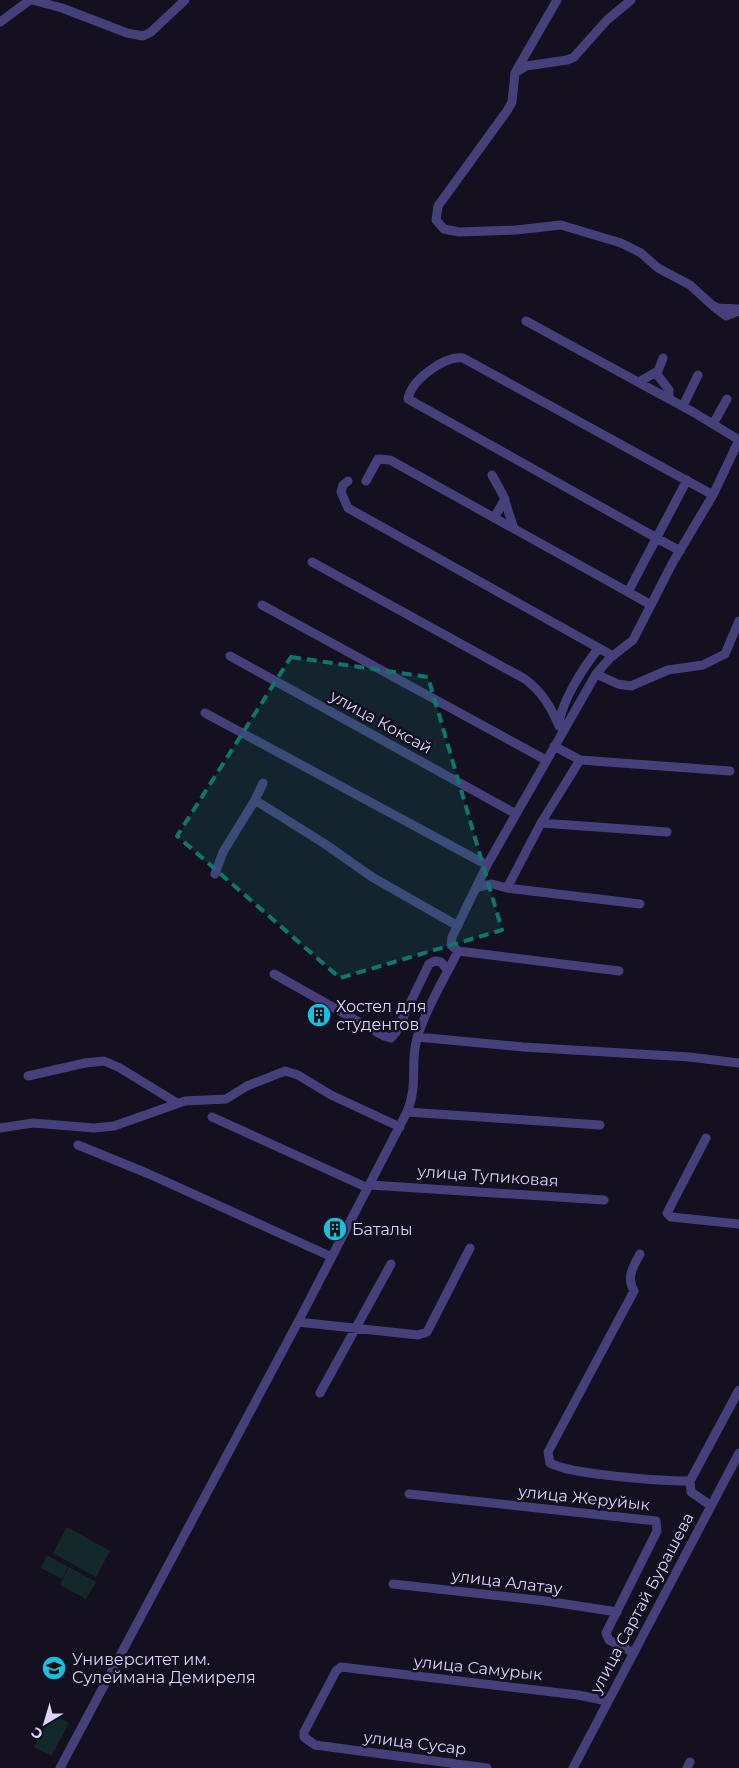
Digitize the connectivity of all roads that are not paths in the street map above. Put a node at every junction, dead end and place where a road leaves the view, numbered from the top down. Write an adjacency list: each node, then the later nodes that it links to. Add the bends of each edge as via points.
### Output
1 (31, 0): 2 (street, via 143,36); 5 (street)
2 (185, 0)
3 (557, 0): 6 (street)
4 (631, 0): 6 (street, via 607,20 574,57 526,66)
5 (0, 22)
6 (515, 72): 7 (street, via 512,102 438,206 436,214 440,225 449,231 469,232 561,224 621,242 690,285 712,305)
7 (739, 310)
8 (526, 321): 12 (street)
9 (662, 358): 10 (street)
10 (656, 373): 12 (street); 13 (street, via 669,390)
11 (698, 375): 15 (street)
12 (640, 382): 13 (street)
13 (669, 399): 15 (street)
14 (727, 399): 16 (street)
15 (683, 406): 16 (street)
16 (713, 424): 17 (street)
17 (739, 440): 22 (street)
18 (492, 475): 23 (street)
19 (687, 480): 22 (street); 26 (street); 26 (street, via 463,358 448,360 414,384 408,399)
20 (348, 481): 33 (street, via 341,492 348,508)
21 (366, 481): 24 (street, via 378,459 390,460)
22 (712, 495): 27 (street)
23 (505, 500): 24 (street); 25 (street)
24 (494, 518): 25 (street)
25 (514, 529): 29 (street)
26 (657, 537): 27 (street); 29 (street)
27 (680, 551): 31 (street)
28 (312, 562): 38 (street, via 525,679 546,701)
29 (628, 592): 31 (street)
30 (262, 605): 40 (street)
31 (651, 605): 35 (street, via 633,640)
32 (739, 621): 36 (street, via 725,654 703,665 668,670 631,686)
33 (599, 648): 35 (street); 38 (street, via 576,682 560,716)
34 (230, 656): 45 (street, улица Коксай)
35 (613, 656): 36 (street)
36 (596, 674): 38 (street)
37 (206, 713): 48 (street)
38 (560, 730): 39 (street)
39 (554, 746): 40 (street); 41 (street)
40 (546, 760): 45 (street)
41 (580, 760): 42 (street); 46 (street)
42 (730, 770)
43 (263, 783): 44 (street)
44 (255, 800): 49 (street, via 223,852); 53 (street, via 372,877)
45 (516, 814): 48 (street)
46 (541, 823): 47 (street); 51 (street)
47 (667, 832)
48 (487, 865): 50 (street)
49 (215, 874)
50 (478, 887): 51 (street, via 492,884); 53 (street)
51 (507, 888): 52 (street)
52 (640, 904)
53 (458, 926): 54 (street, via 451,945)
54 (458, 951): 55 (street); 56 (street)
55 (448, 971): 57 (street, via 441,962 428,964 391,1038); 58 (street)
56 (619, 971)
57 (274, 974)
58 (417, 1037): 59 (street); 62 (street, via 415,1089)
59 (739, 1063)
60 (28, 1076): 61 (street, via 104,1061)
61 (178, 1104): 65 (street, via 226,1099 247,1086 285,1071); 66 (street, via 114,1126 94,1128 33,1123)
62 (407, 1112): 64 (street); 65 (street)
63 (212, 1117): 69 (street)
64 (600, 1125)
65 (400, 1127): 69 (street)
66 (0, 1128)
67 (706, 1138): 71 (street, via 667,1213 671,1217)
68 (78, 1145): 74 (street)
69 (369, 1186): 70 (street, улица Тупиковая); 74 (street)
70 (604, 1200)
71 (739, 1224)
72 (470, 1248): 77 (street, via 427,1332 418,1335)
73 (640, 1254): 81 (street, via 630,1274 629,1283 634,1291 548,1457 550,1463 558,1467)
74 (332, 1257): 76 (street)
75 (391, 1264): 77 (street)
76 (298, 1322): 77 (street); 89 (street)
77 (356, 1329): 79 (street)
78 (739, 1390): 81 (street)
79 (320, 1393)
80 (739, 1454): 83 (street, улица Сартай Бурашева)
81 (690, 1481): 83 (street, via 691,1492)
82 (409, 1494): 85 (street, улица Жеруйык, via 656,1522 657,1531)
83 (710, 1505): 86 (street, улица Сартай Бурашева)
84 (393, 1584): 85 (street, улица Алатау)
85 (616, 1612): 86 (street, улица Жеруйык, via 606,1636)
86 (634, 1652): 88 (street, улица Сартай Бурашева)
87 (344, 1668): 88 (street, улица Самурык); 90 (street, улица Сусар, via 336,1671 304,1732 304,1737 315,1746)
88 (607, 1701): 91 (street, улица Сартай Бурашева)
89 (60, 1768)
90 (487, 1768)
91 (573, 1768)

